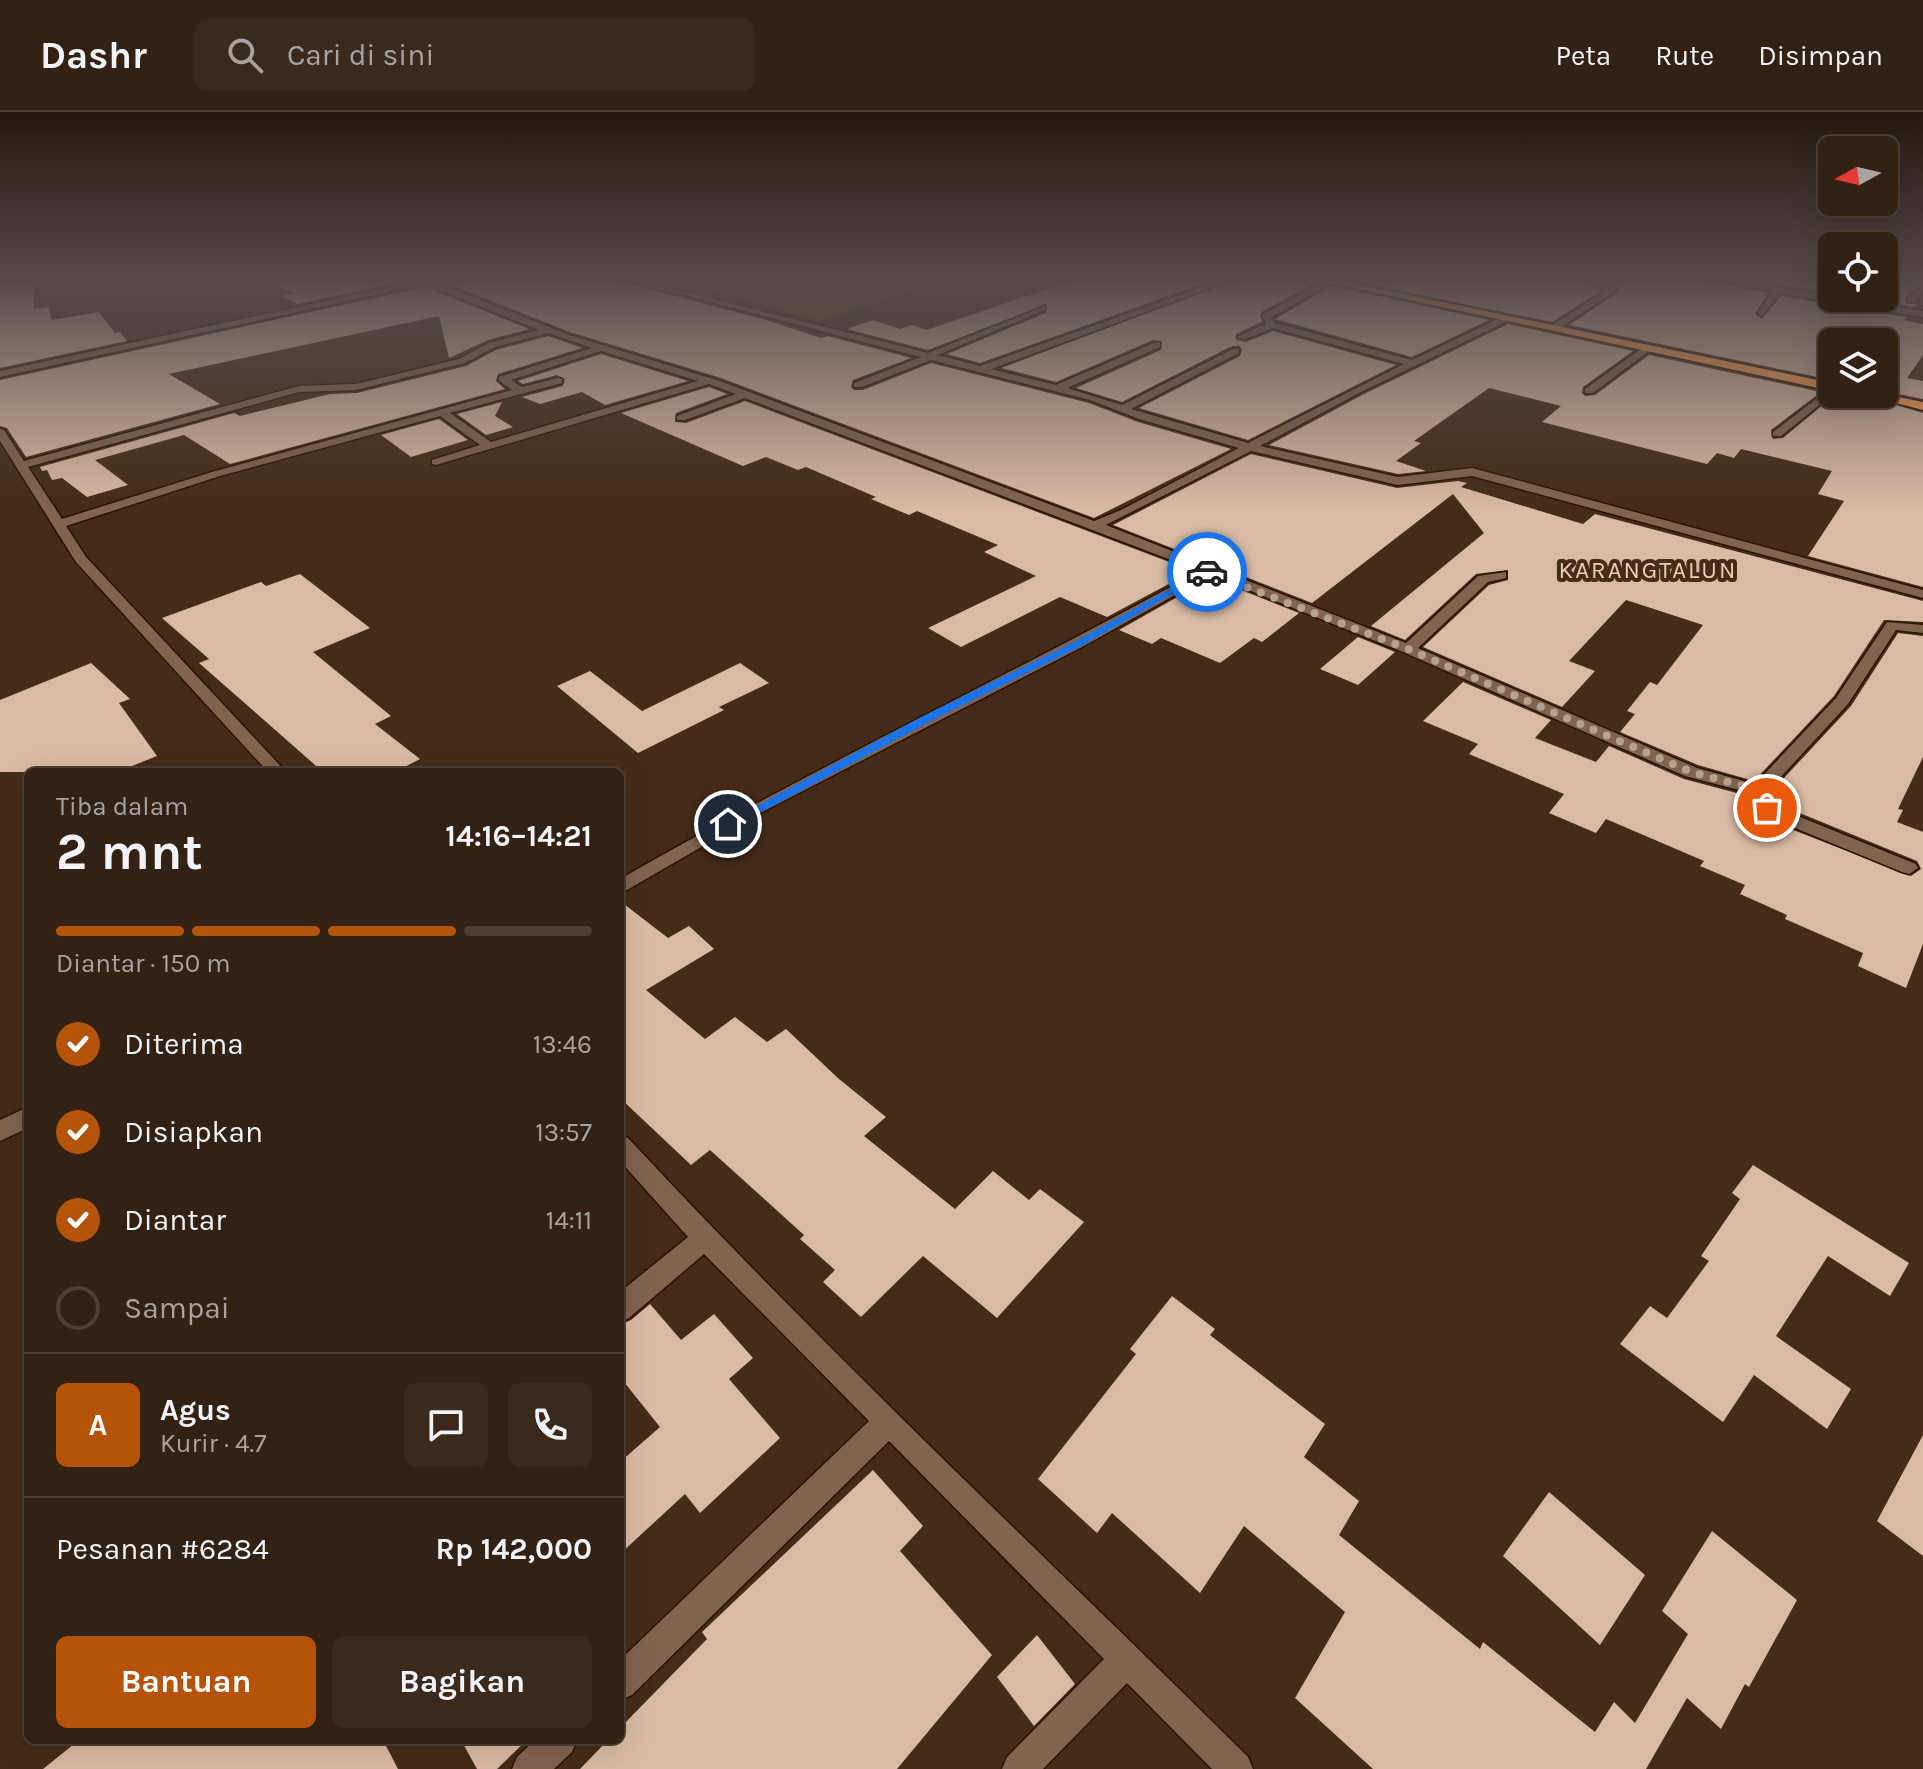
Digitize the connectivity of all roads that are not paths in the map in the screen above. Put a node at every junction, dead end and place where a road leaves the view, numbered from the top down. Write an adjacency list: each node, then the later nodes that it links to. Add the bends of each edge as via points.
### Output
1 (87, 355): 17 (street)
2 (473, 355): 37 (street, via 356,387 299,389)
3 (577, 355): 23 (street, via 505,377)
4 (625, 355): 19 (street)
5 (922, 355): 14 (street)
6 (932, 355): 14 (street)
7 (1020, 355): 16 (street)
8 (1133, 355): 22 (street)
9 (1228, 355): 29 (street)
10 (1384, 355): 15 (street)
11 (1428, 355): 15 (street)
12 (1638, 355): 24 (street)
13 (1682, 355): 21 (highway)
14 (928, 357): 16 (street); 20 (street)
15 (1412, 363): 35 (street)
16 (979, 370): 22 (street)
17 (0, 374)
18 (558, 381): 23 (street)
19 (708, 381): 25 (street); 34 (street)
20 (858, 385)
21 (1818, 385)
22 (1056, 389): 29 (street)
23 (520, 391): 30 (street)
24 (1589, 391)
25 (745, 394): 31 (street); 39 (street)
26 (1818, 400): 33 (street)
27 (1898, 401): 28 (highway)
28 (1923, 406)
29 (1123, 409): 35 (street)
30 (442, 413): 34 (street); 38 (street, via 216,474)
31 (681, 418)
32 (0, 432): 37 (street)
33 (1777, 434)
34 (489, 446): 36 (street)
35 (1249, 447): 39 (street); 42 (street, via 1398,481 1472,472)
36 (436, 462)
37 (21, 465): 38 (street)
38 (59, 524): 45 (street, via 81,559)
39 (1095, 525): 40 (street)
40 (1209, 571): 44 (street); 48 (street, via 756,808)
41 (1501, 575): 44 (street, via 1483,579)
42 (1923, 594)
43 (1923, 629): 46 (street, via 1892,625 1842,701)
44 (1408, 649): 46 (street, via 1691,772)
45 (273, 768)
46 (1758, 790): 47 (street, via 1777,814)
47 (1909, 868)
48 (624, 885)
49 (24, 1119): 50 (street)
50 (0, 1131)
51 (624, 1149): 52 (street)
52 (705, 1238): 53 (street); 54 (street)
53 (624, 1306)
54 (889, 1421): 55 (street); 56 (street)
55 (1128, 1658): 59 (street); 60 (street)
56 (624, 1679)
57 (556, 1744): 58 (street)
58 (529, 1769)
59 (1019, 1769)
60 (1236, 1769)

